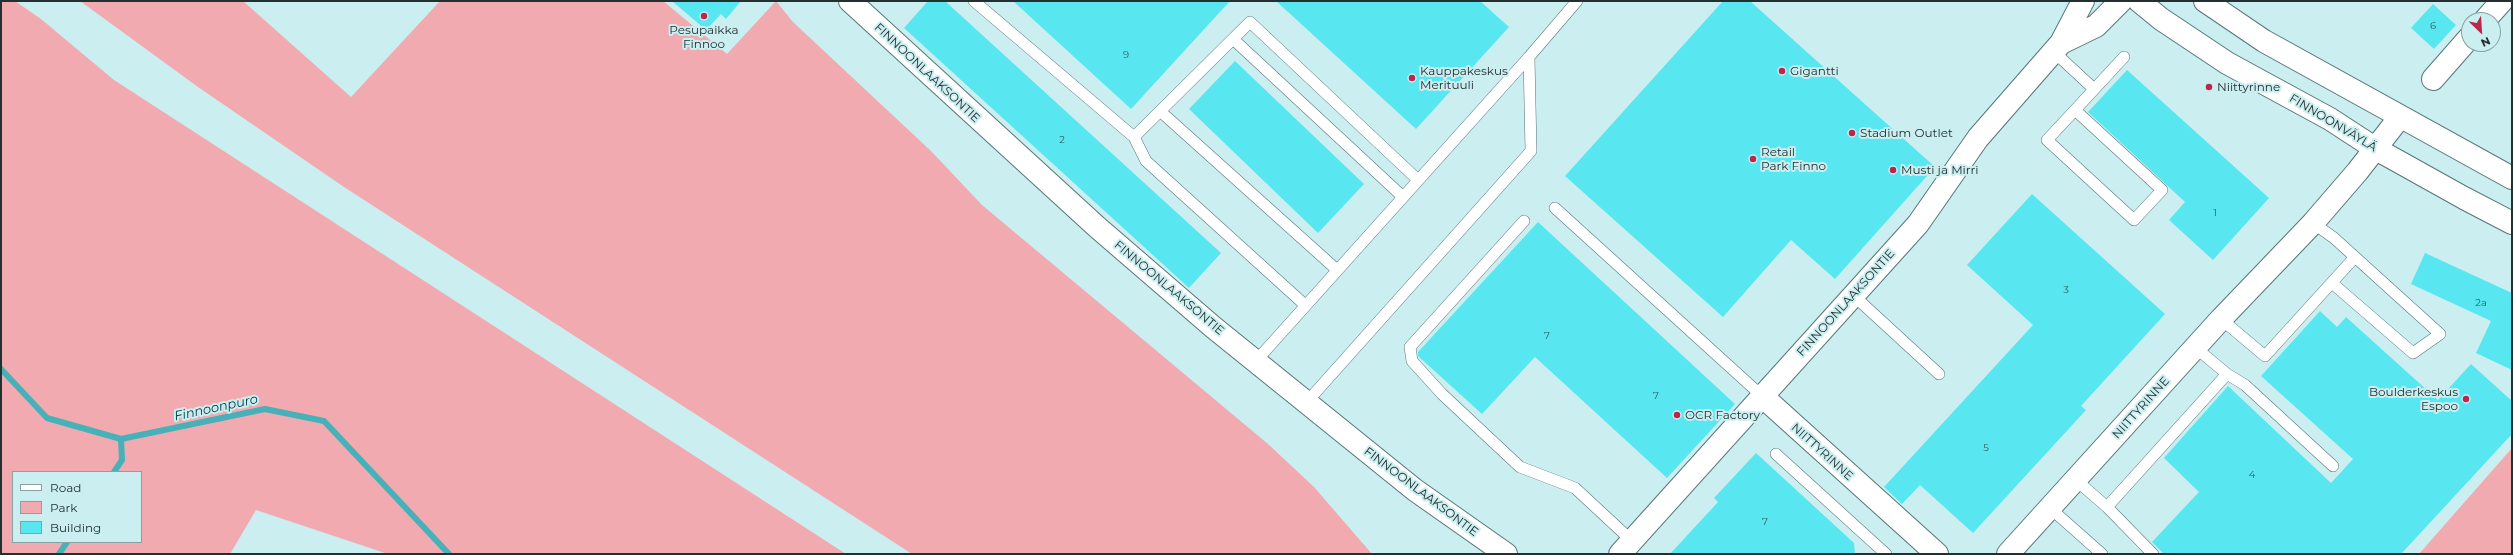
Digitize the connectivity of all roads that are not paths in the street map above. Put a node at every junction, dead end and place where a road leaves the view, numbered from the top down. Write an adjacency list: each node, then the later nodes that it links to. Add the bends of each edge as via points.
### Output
1 (850, 1): 36 (street, FINNOONLAAKSONTIE, via 1098,227)
2 (974, 1): 20 (lane)
3 (1578, 1): 13 (lane)
4 (2083, 1): 11 (street, FINNOONLAAKSONTIE)
5 (2121, 1): 11 (street, FINNOONLAAKSONTIE, via 2096,26)
6 (2139, 1): 21 (street, FINNOONVÄYLÄ, via 2161,19 2227,63 2330,119)
7 (2205, 1): 19 (street, via 2264,41)
8 (2502, 1): 9 (street)
9 (2492, 12)
10 (1233, 39): 18 (lane); 23 (lane, via 1250,22); 24 (lane)
11 (2057, 47): 16 (lane); 32 (street, FINNOONLAAKSONTIE, via 1978,138 1918,224)
12 (2461, 47): 15 (street)
13 (1529, 57): 23 (lane); 40 (lane, via 1531,151)
14 (2124, 57): 16 (lane)
15 (2432, 79)
16 (2094, 89): 17 (lane)
17 (2075, 110): 17 (lane, via 2047,140 2134,220 2162,190)
18 (1160, 111): 20 (lane); 30 (lane)
19 (2400, 118): 21 (street, NIITTYRINNE); 22 (street)
20 (1134, 137): 33 (lane, via 1146,161)
21 (2376, 149): 27 (street, NIITTYRINNE); 28 (street, FINNOONVÄYLÄ)
22 (2512, 178)
23 (1417, 179): 24 (lane)
24 (1402, 196): 30 (lane)
25 (1555, 208): 39 (lane)
26 (1524, 221): 46 (lane, via 1410,347 1412,361 1442,394 1520,467 1575,488)
27 (2313, 223): 29 (lane); 34 (street, NIITTYRINNE)
28 (2512, 223)
29 (2355, 257): 31 (lane); 31 (lane, via 2440,334 2413,353)
30 (1336, 269): 33 (lane)
31 (2332, 283): 34 (lane, via 2265,356)
32 (1854, 295): 37 (lane); 39 (street, FINNOONLAAKSONTIE)
33 (1305, 305): 36 (lane)
34 (2221, 319): 35 (street, NIITTYRINNE)
35 (2196, 348): 38 (lane); 43 (street, NIITTYRINNE)
36 (1256, 361): 40 (street, FINNOONLAAKSONTIE)
37 (1939, 374)
38 (2226, 374): 42 (lane, via 2245,385); 44 (lane)
39 (1762, 396): 46 (street, FINNOONLAAKSONTIE); 49 (street, NIITTYRINNE)
40 (1306, 403): 47 (street, FINNOONLAAKSONTIE, via 1415,490)
41 (1776, 454): 48 (lane)
42 (2333, 466)
43 (2076, 480): 44 (lane); 45 (street, NIITTYRINNE)
44 (2107, 507): 52 (lane)
45 (2050, 508): 50 (street, NIITTYRINNE); 51 (lane)
46 (1626, 548)
47 (1506, 554)
48 (1886, 554)
49 (1937, 554)
50 (2008, 554)
51 (2102, 554)
52 (2153, 554)

